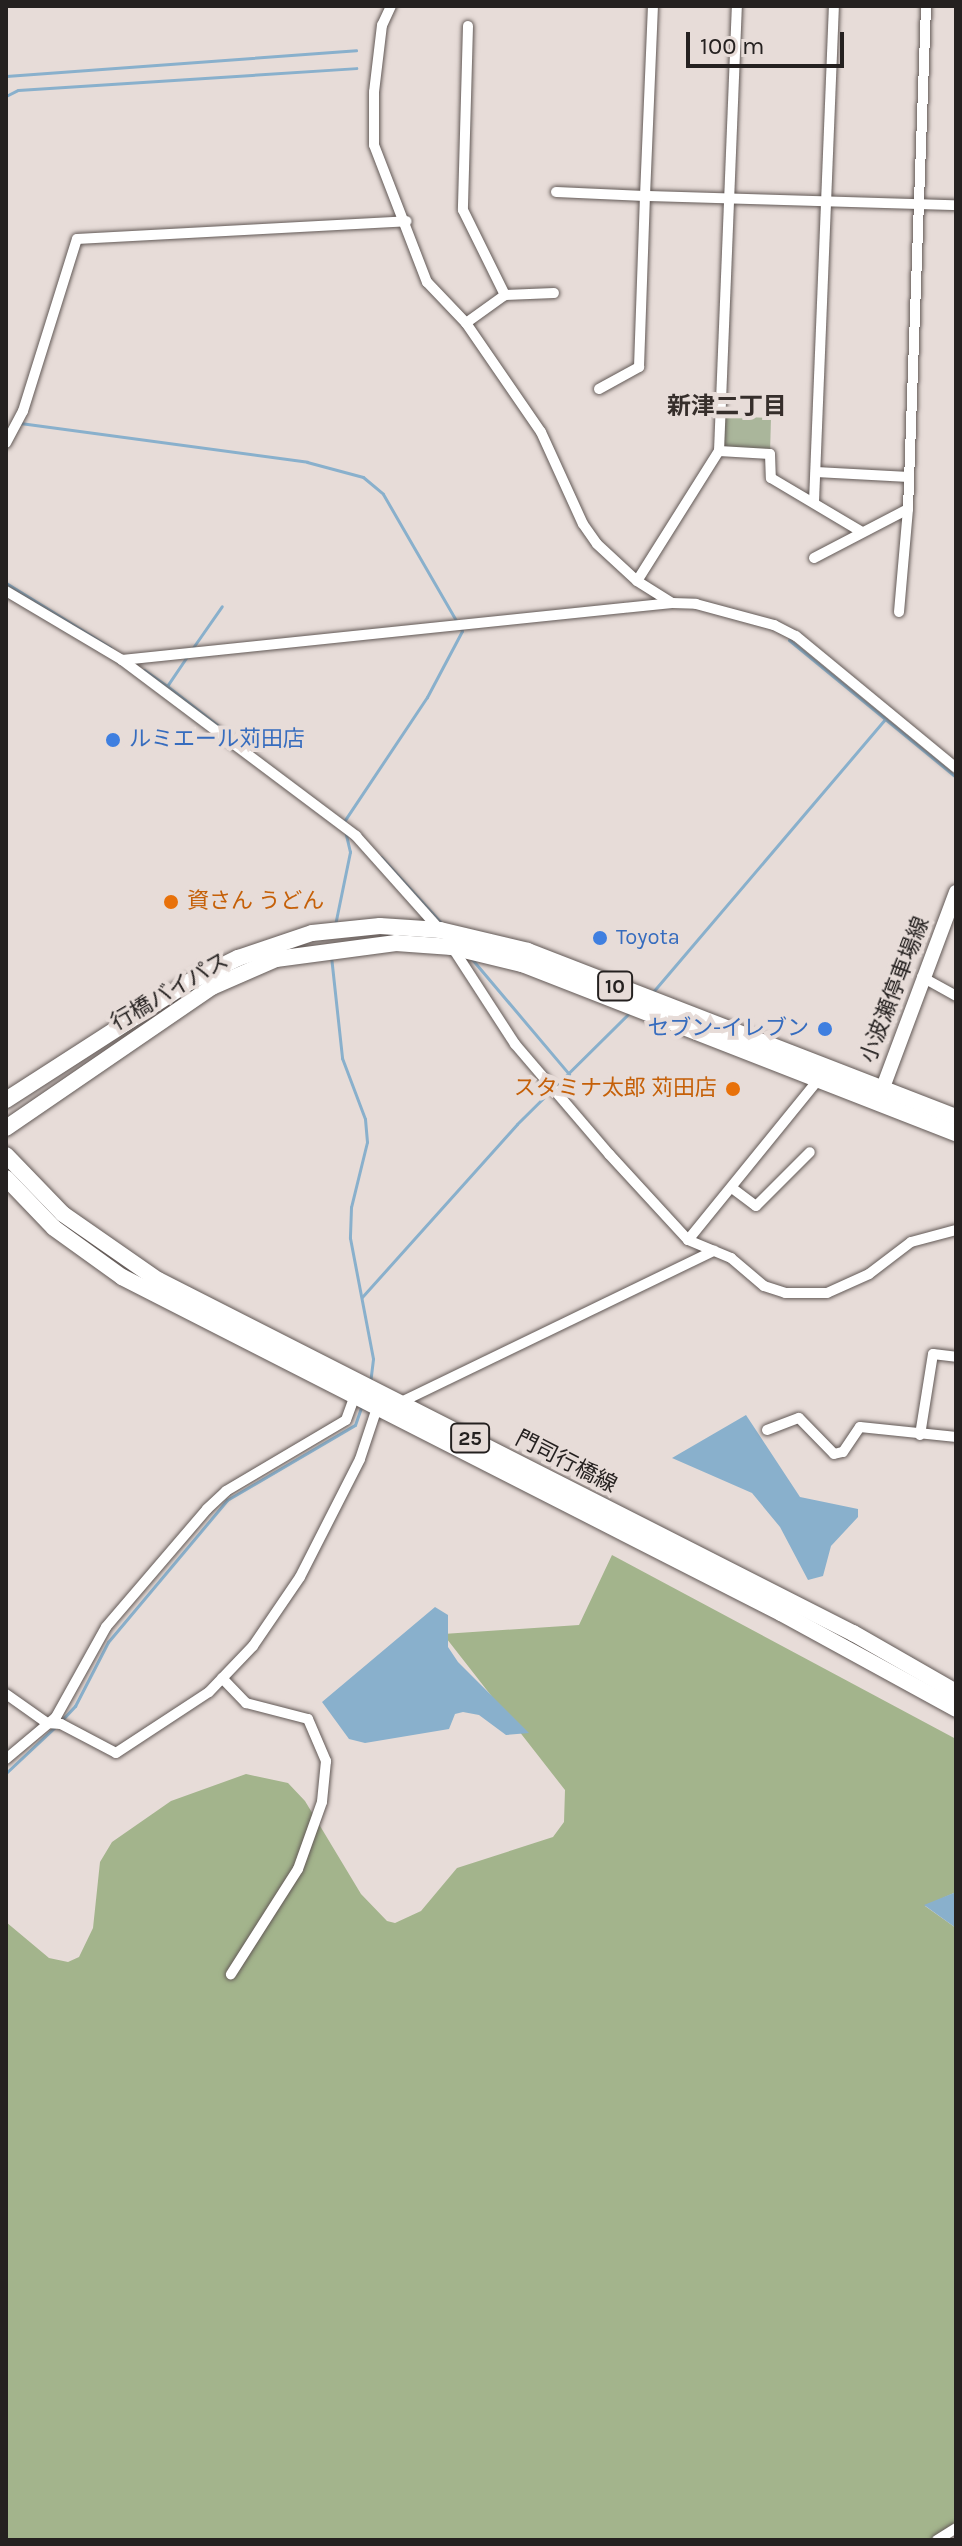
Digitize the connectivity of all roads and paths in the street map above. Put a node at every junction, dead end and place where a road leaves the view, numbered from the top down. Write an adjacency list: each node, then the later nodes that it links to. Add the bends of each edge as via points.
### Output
1 (391, 6): 13 (street, via 382,25 374,145)
2 (653, 6): 8 (street)
3 (737, 6): 9 (street)
4 (834, 6): 10 (street)
5 (926, 6): 11 (street)
6 (468, 26): 15 (street, via 463,210)
7 (556, 192): 8 (street)
8 (645, 196): 9 (street); 17 (street, via 639,367)
9 (729, 199): 10 (street); 19 (street)
10 (828, 201): 11 (street); 20 (street)
11 (919, 204): 12 (street); 21 (street)
12 (956, 205)
13 (407, 221): 16 (street, via 427,282); 18 (street, via 77,239 23,411)
14 (554, 293): 15 (street)
15 (505, 295): 16 (street)
16 (466, 323): 26 (street, via 541,432 583,524)
17 (599, 389)
18 (6, 443)
19 (719, 451): 22 (street, via 770,454 771,478); 26 (street)
20 (816, 472): 21 (street); 22 (street)
21 (909, 477): 23 (street)
22 (814, 502): 24 (street)
23 (908, 509): 24 (street); 29 (street)
24 (862, 532): 25 (street)
25 (814, 558)
26 (637, 581): 28 (street)
27 (6, 591): 30 (street)
28 (672, 603): 30 (street); 31 (street, via 774,625 796,636)
29 (899, 612)
30 (122, 660): 33 (street, via 356,836)
31 (956, 768)
32 (956, 892): 35 (main road, 小波瀬停車場線)
33 (440, 930): 34 (street); 38 (main road, 行橋バイパス / 10, via 528,951); 39 (main road, 行橋バイパス / 10, via 339,929 258,950 189,982)
34 (452, 947): 37 (main road, 行橋バイパス / 10, via 522,964); 41 (main road, 行橋バイパス / 10, via 344,946 276,959 170,1012); 48 (street, via 539,1073)
35 (922, 977): 36 (street); 38 (main road, 小波瀬停車場線)
36 (956, 996)
37 (817, 1081): 38 (main road, 行橋バイパス / 10); 46 (street)
38 (880, 1095): 40 (main road, 10); 42 (main road, 10)
39 (6, 1100)
40 (956, 1117)
41 (6, 1128)
42 (956, 1133)
43 (810, 1152): 46 (street, via 756,1206)
44 (6, 1155): 51 (main road, 門司行橋線 / 25, via 47,1199 114,1254)
45 (6, 1178): 51 (main road, 門司行橋線 / 25, via 54,1228 122,1277)
46 (732, 1188): 48 (street)
47 (956, 1230): 49 (street, via 922,1237 869,1274 814,1295 764,1286 731,1258)
48 (688, 1240): 49 (street)
49 (714, 1251): 53 (street)
50 (956, 1357): 55 (street, via 933,1354)
51 (357, 1389): 52 (main road, 門司行橋線 / 25); 61 (street, via 346,1420 226,1491 207,1509 106,1627 69,1701)
52 (380, 1402): 53 (main road, 門司行橋線 / 25); 57 (street, via 360,1459 300,1577 253,1646); 60 (main road, 門司行橋線 / 25)
53 (399, 1403): 58 (main road, 門司行橋線 / 25, via 853,1633)
54 (767, 1430): 55 (street, via 799,1418 834,1454 843,1452 860,1427)
55 (920, 1435): 56 (street)
56 (956, 1437)
57 (222, 1678): 61 (street, via 116,1753 61,1724); 63 (street, via 246,1703 308,1719 326,1761 322,1802 298,1869)
58 (956, 1692)
59 (6, 1694): 61 (street)
60 (956, 1709)
61 (47, 1723): 62 (street)
62 (6, 1759)
63 (231, 1974)
64 (956, 2528): 65 (street)
65 (937, 2540)

